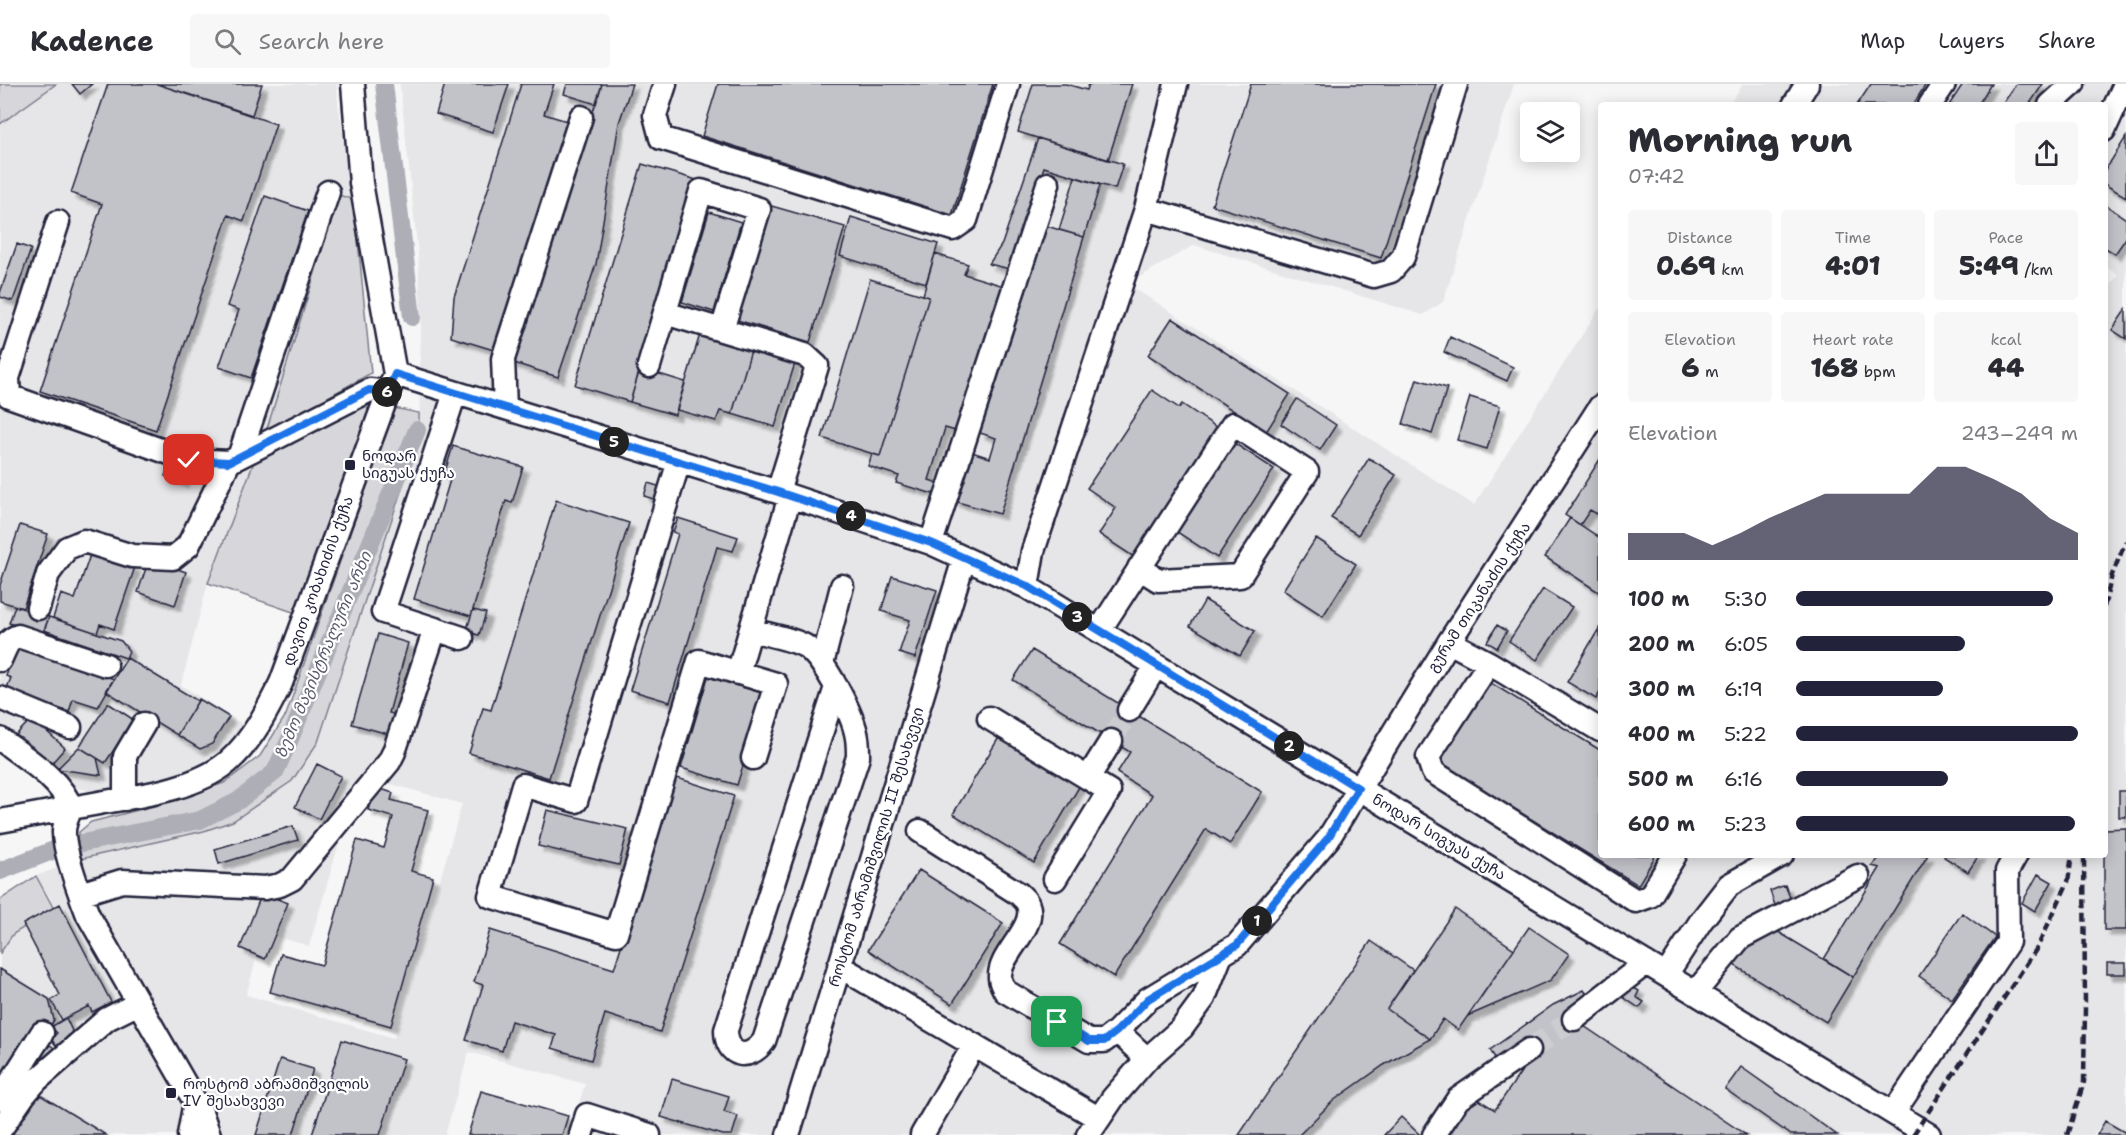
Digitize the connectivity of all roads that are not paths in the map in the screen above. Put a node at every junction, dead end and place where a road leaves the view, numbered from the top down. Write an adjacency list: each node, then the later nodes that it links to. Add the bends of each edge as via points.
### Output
1 (352, 84): 22 (street, via 361,183)
2 (665, 84): 3 (street, via 655,115 661,138 953,229 966,220)
3 (1008, 84)
4 (1176, 84): 17 (street)
5 (1456, 84): 17 (street, via 1403,257 1391,271 1374,276)
6 (1807, 84): 10 (street)
7 (1944, 84): 11 (street)
8 (2073, 84): 12 (street)
9 (2125, 84): 14 (street)
10 (1796, 102)
11 (1932, 102)
12 (2053, 102)
13 (581, 117): 25 (street, via 504,359)
14 (2108, 121)
15 (1048, 183): 30 (street)
16 (328, 192): 27 (street)
17 (1146, 209): 34 (street, via 1033,551)
18 (58, 222): 24 (street)
19 (665, 314): 20 (street); 20 (street, via 701,191 759,209); 21 (street)
20 (722, 330): 29 (street, via 805,355 817,366)
21 (649, 366)
22 (391, 383): 23 (street, ნოდარ სიგუას ქუჩა); 27 (street, via 369,390); 59 (street, დავით კობახიძის ქუჩა, via 268,710 228,762 200,779)
23 (455, 393): 25 (street, ნოდარ სიგუას ქუჩა); 36 (street, via 383,612)
24 (4, 395): 27 (street, via 189,460)
25 (505, 408): 28 (street, ნოდარ სიგუას ქუჩა)
26 (1598, 417): 40 (street, გურამ თიკანაძის ქუჩა)
27 (234, 459): 35 (street, via 188,546 173,558 132,556 84,541 67,548 48,574)
28 (679, 461): 29 (street, ნოდარ სიგუას ქუჩა); 46 (street, via 576,801 523,785 490,896 616,934 699,661)
29 (784, 494): 30 (street, ნოდარ სიგუას ქუჩა); 37 (street)
30 (931, 543): 31 (street, ნოდარ სიგუას ქუჩა)
31 (964, 559): 34 (street, ნოდარ სიგუას ქუჩა); 71 (street, როსტომ აბრამიშვილის II შესახვევი)
32 (1139, 568): 32 (street, via 1233,424 1307,472 1240,576 1158,580); 38 (street)
33 (842, 586): 43 (street)
34 (1027, 586): 38 (street, ნოდარ სიგუას ქუჩა)
35 (38, 608)
36 (435, 629): 39 (street); 68 (street, via 389,762 292,879 265,888 122,881)
37 (751, 630): 43 (street, via 805,646); 46 (street)
38 (1099, 631): 45 (street, ნოდარ სიგუას ქუჩა)
39 (462, 638)
40 (1449, 642): 42 (street); 58 (street, გურამ თიკანაძის ქუჩა)
41 (0, 660): 44 (street, via 8,642 18,636)
42 (1489, 663): 53 (street); 63 (street, via 1428,757 1433,772 1636,901 1650,896)
43 (822, 664): 47 (street)
44 (106, 665)
45 (1156, 666): 49 (street); 58 (street, ნოდარ სიგუას ქუჩა)
46 (738, 673): 56 (street, via 776,684)
47 (836, 687): 47 (street, via 726,1030 726,1042 734,1052 754,1051 764,1041 858,757 851,718)
48 (0, 698): 52 (street)
49 (1129, 710)
50 (988, 718): 57 (street)
51 (144, 724): 59 (street, via 125,756)
52 (70, 727)
53 (1598, 729)
54 (0, 738): 60 (street, via 58,786 68,797)
55 (1111, 741): 57 (street)
56 (753, 758)
57 (1088, 778): 67 (street, via 1108,791)
58 (1358, 788): 69 (street, გურამ თიკანაძის ქუჩა, via 1328,838 1237,945); 70 (street, ნოდარ სიგუას ქუჩა)
59 (125, 799): 60 (street, დავით კობახიძის ქუჩა)
60 (71, 808): 61 (street, დავით კობახიძის ქუჩა); 68 (street, via 64,833)
61 (0, 821)
62 (920, 831): 76 (street, via 1019,894 1028,904 1025,927 1001,965 999,980 1005,991 1089,1041 1104,1041)
63 (1673, 858)
64 (1777, 858): 72 (street, via 1729,885)
65 (2014, 858): 83 (street, via 2007,871 2008,942)
66 (1858, 876): 73 (street, via 1740,938)
67 (1055, 879)
68 (80, 894): 74 (street)
69 (1221, 955): 76 (street, გურამ თიკანაძის ქუჩა, via 1148,999); 80 (street, via 1204,998 1182,1028)
70 (1646, 963): 72 (street, ნოდარ სიგუას ქუჩა); 75 (street)
71 (839, 966): 78 (street); 90 (street, როსტომ აბრამიშვილის II შესახვევი)
72 (1666, 975): 73 (street, ნოდარ სიგუას ქუჩა)
73 (1695, 993): 83 (street, ნოდარ სიგუას ქუჩა)
74 (139, 1003): 82 (street); 85 (street, via 107,1019 37,1080)
75 (1574, 1019)
76 (1117, 1031): 80 (street)
77 (42, 1033): 81 (street)
78 (974, 1045): 84 (street); 91 (street)
79 (1529, 1050): 92 (street, via 1458,1099)
80 (1146, 1059): 84 (street)
81 (0, 1100)
82 (195, 1102): 86 (street); 87 (street)
83 (1893, 1113): 93 (street, ნოდარ სიგუას ქუჩა)
84 (1093, 1126)
85 (0, 1130)
86 (189, 1135)
87 (209, 1135)
88 (581, 1135): 89 (street, via 587,1115)
89 (649, 1135)
90 (788, 1135)
91 (922, 1135)
92 (1434, 1135)
93 (1929, 1135)

